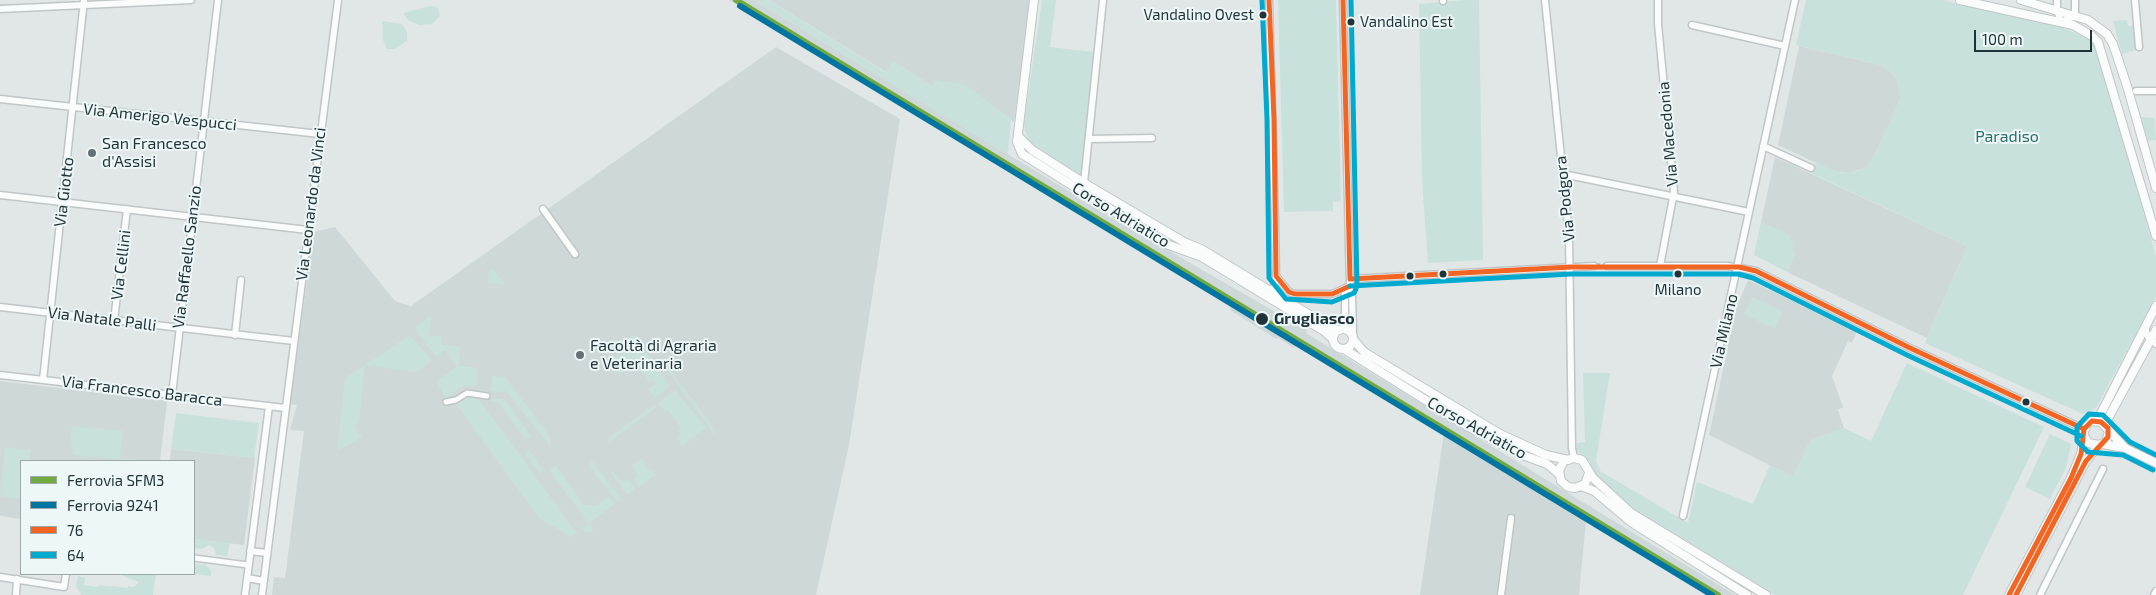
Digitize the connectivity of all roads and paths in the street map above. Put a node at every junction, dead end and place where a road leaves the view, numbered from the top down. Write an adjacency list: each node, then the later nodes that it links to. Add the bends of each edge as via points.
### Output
1 (191, 0): 16 (street)
2 (218, 0): 29 (street, Via Raffaello Sanzio)
3 (338, 0): 30 (street, Via Leonardo da Vinci)
4 (1034, 0): 31 (street)
5 (1103, 0): 33 (street, Corso Adriatico)
6 (1269, 0): 54 (street)
7 (1343, 0): 56 (street)
8 (1544, 0): 36 (street, Via Podgora)
9 (1658, 0): 40 (street, Via Macedonia)
10 (1795, 0): 23 (street, Via Milano)
11 (1960, 0): 17 (street)
12 (2021, 0): 19 (street)
13 (2057, 0): 19 (street)
14 (2075, 0): 20 (street)
15 (2135, 0): 24 (street)
16 (84, 2): 18 (street); 28 (street, Via Giotto)
17 (1982, 2): 21 (street)
18 (0, 9)
19 (2056, 10): 20 (street); 21 (street)
20 (2075, 16): 21 (street); 38 (street, via 2098,25 2113,44)
21 (2060, 22): 47 (street, via 2092,36 2102,50)
22 (1692, 25): 23 (street)
23 (1785, 46): 34 (street, Via Milano)
24 (2139, 47)
25 (2136, 91): 26 (street)
26 (2156, 91)
27 (0, 99): 28 (street, Via Amerigo Vespucci)
28 (73, 107): 29 (street, Via Amerigo Vespucci); 41 (street, Via Giotto)
29 (205, 121): 30 (street, Via Amerigo Vespucci); 45 (street, Via Raffaello Sanzio)
30 (320, 134): 46 (street, Via Leonardo da Vinci)
31 (1019, 137): 37 (street, Corso Adriatico, via 1032,150); 67 (street, Corso Adriatico, via 1018,148 1030,161 1166,244 1202,257)
32 (1152, 138): 33 (street)
33 (1089, 139): 37 (street, Corso Adriatico)
34 (1763, 146): 35 (street); 44 (street, Via Milano)
35 (1811, 168)
36 (1563, 174): 40 (street); 52 (street, Via Podgora)
37 (1084, 183): 57 (street, Corso Adriatico)
38 (2156, 188)
39 (0, 195): 41 (street)
40 (1674, 196): 44 (street); 51 (street, Via Macedonia)
41 (62, 202): 42 (street); 60 (street, Via Giotto)
42 (127, 209): 45 (street); 61 (street, Via Cellini)
43 (543, 209): 48 (street)
44 (1749, 212): 53 (street, Via Milano)
45 (192, 216): 46 (street); 62 (street, Via Raffaello Sanzio)
46 (308, 230): 68 (street, Via Leonardo da Vinci)
47 (2156, 236)
48 (574, 254)
49 (1594, 266): 52 (street)
50 (1607, 266): 51 (street)
51 (1660, 266): 53 (street)
52 (1571, 267): 56 (street); 84 (street, Via Podgora)
53 (1739, 268): 81 (street, via 1756,271); 90 (street, Via Milano)
54 (1276, 276): 56 (street, via 1294,294 1332,294); 57 (street)
55 (241, 280): 65 (street)
56 (1350, 282): 63 (street, via 1345,292 1345,324); 66 (street)
57 (1273, 294): 63 (street, Corso Adriatico)
58 (2156, 306): 64 (street)
59 (0, 307): 60 (street, Via Natale Palli)
60 (50, 313): 61 (street, Via Natale Palli); 73 (street, Via Giotto)
61 (114, 321): 62 (street, Via Natale Palli)
62 (179, 328): 65 (street, Via Natale Palli); 74 (street, Via Raffaello Sanzio)
63 (1341, 330): 66 (street, Corso Adriatico, via 1348,331); 67 (street)
64 (2151, 334): 71 (street); 79 (street)
65 (236, 335): 68 (street, Via Natale Palli)
66 (1353, 338): 70 (street, via 1351,345); 84 (street, Corso Adriatico, via 1364,352 1500,434 1546,455)
67 (1333, 339): 70 (street, Corso Adriatico)
68 (294, 341): 78 (street, Via Leonardo da Vinci)
69 (2156, 348): 71 (street)
70 (1344, 349): 88 (street, Corso Adriatico, via 1467,426 1520,454 1547,464)
71 (2143, 356): 79 (street)
72 (0, 375): 73 (street, Via Francesco Baracca)
73 (43, 380): 74 (street, Via Francesco Baracca)
74 (172, 395): 77 (street, Via Francesco Baracca)
75 (487, 396): 76 (street, via 467,393)
76 (446, 402)
77 (269, 406): 78 (street, Via Francesco Baracca); 92 (street)
78 (285, 408): 93 (street, Via Leonardo da Vinci)
79 (2101, 422): 80 (street); 81 (street, via 2087,424)
80 (2109, 432): 82 (street); 83 (street)
81 (2084, 434): 82 (street, via 2092,445); 108 (street, via 2072,478)
82 (2101, 444): 83 (street); 109 (street, via 2082,469)
83 (2125, 448): 85 (street)
84 (1571, 459): 87 (street, via 1584,462); 88 (street, via 1561,465)
85 (2156, 463)
86 (2103, 469): 110 (street)
87 (1589, 473): 89 (street); 107 (street, via 1631,513)
88 (1559, 474): 89 (street, Corso Adriatico, via 1568,487)
89 (1581, 486): 106 (street, Corso Adriatico, via 1594,491 1631,522)
90 (1683, 516)
91 (1511, 518): 105 (street)
92 (250, 551): 93 (street); 95 (street)
93 (267, 554): 100 (street, Via Leonardo da Vinci)
94 (195, 558): 95 (street)
95 (248, 565): 98 (street)
96 (66, 575): 99 (street, via 64,587)
97 (0, 577): 99 (street)
98 (247, 578): 100 (street); 103 (street)
99 (17, 580): 102 (street)
100 (264, 581): 104 (street)
101 (2156, 591): 111 (street)
102 (16, 595)
103 (244, 595)
104 (262, 595)
105 (1501, 595)
106 (1747, 595)
107 (1766, 595)
108 (2009, 595)
109 (2016, 595)
110 (2040, 595)
111 (2154, 595)

